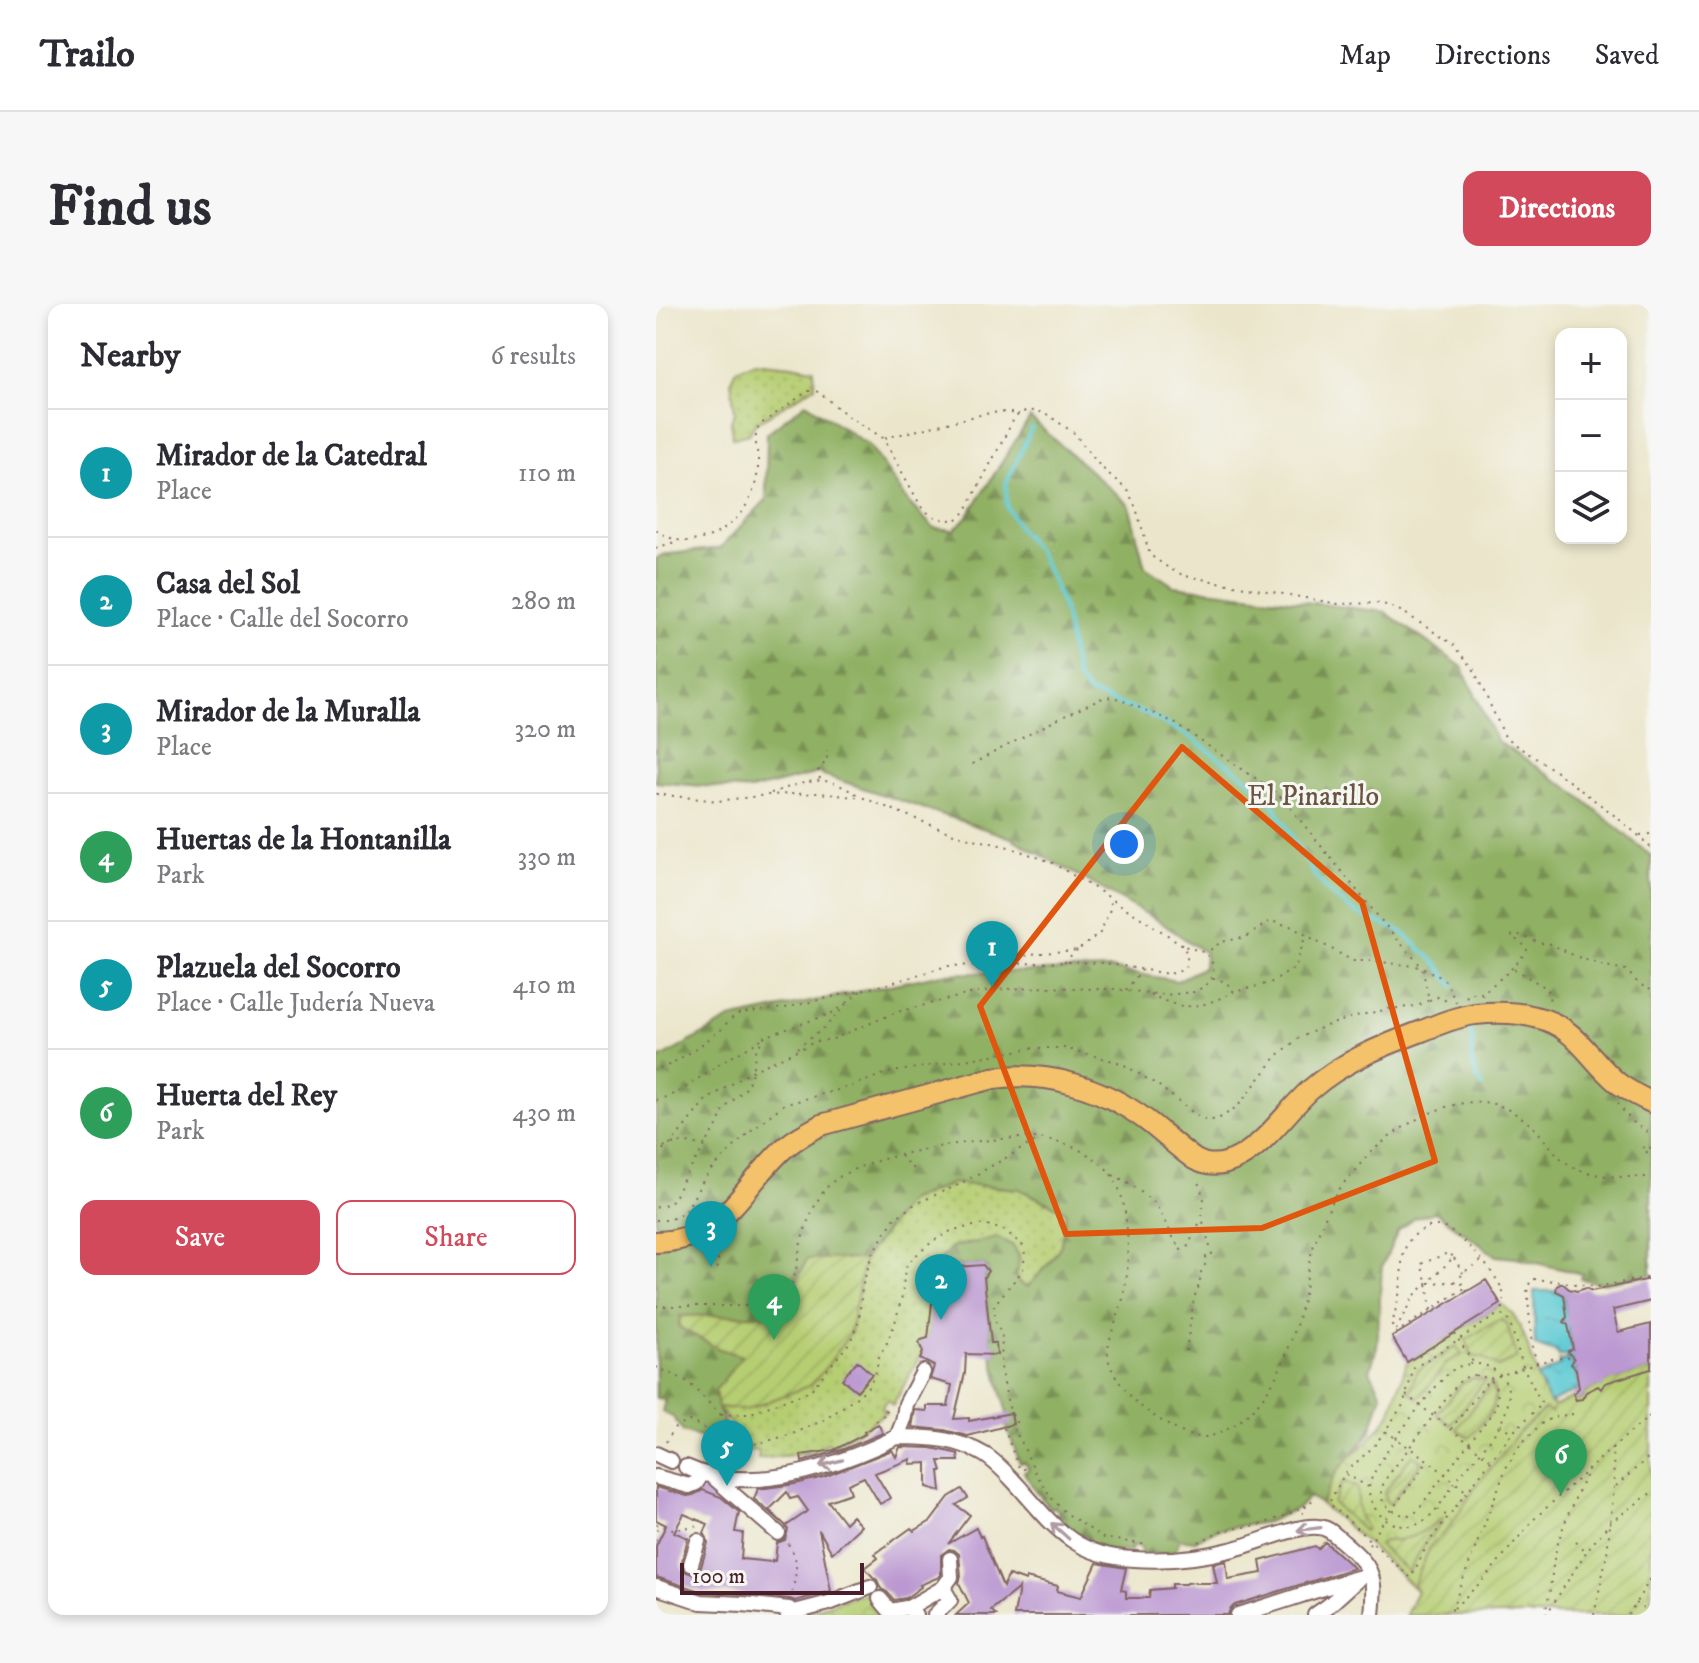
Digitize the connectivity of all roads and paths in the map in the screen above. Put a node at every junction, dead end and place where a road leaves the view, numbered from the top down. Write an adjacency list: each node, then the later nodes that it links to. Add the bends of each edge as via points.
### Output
1 (1019, 414): 2 (path, via 984,414); 2 (path, via 956,520 942,520 922,508); 13 (path, via 1045,413 1074,433 1128,491 1150,555 1170,569 1338,604 1381,603 1454,645 1473,668 1506,739)
2 (883, 438): 4 (path, via 821,394 808,391 756,430 757,477 733,524 718,534)
3 (656, 530): 4 (path)
4 (683, 542): 5 (path)
5 (656, 548)
6 (827, 750): 8 (path, via 818,771)
7 (972, 764): 22 (path, via 1103,698 1114,697 1166,718 1283,799)
8 (821, 780): 10 (path); 11 (path)
9 (656, 794): 10 (path, via 718,801)
10 (767, 795): 11 (path)
11 (864, 798): 15 (path, via 956,835 1051,862)
12 (1651, 834): 13 (path)
13 (1638, 835): 14 (path)
14 (1651, 848)
15 (1110, 898): 17 (path); 18 (path, via 1100,933)
16 (1306, 934): 19 (path, via 1270,921); 22 (path, via 1353,961); 30 (path, via 1295,968 1270,983)
17 (1183, 945): 19 (path); 23 (path, via 1184,968 1168,974)
18 (1078, 950): 20 (path); 21 (path, via 1030,954)
19 (1206, 953): 25 (path, via 1214,966)
20 (1063, 962): 21 (path); 23 (path)
21 (1009, 964): 26 (path, via 947,966)
22 (1422, 967): 32 (path); 32 (path, via 1444,979 1458,1006 1438,997)
23 (1143, 969): 27 (path)
24 (1513, 969): 28 (path, via 1528,948 1511,936 1517,934 1626,970); 31 (path); 35 (path, via 1548,989)
25 (1212, 978): 29 (path, via 1194,992); 30 (path, via 1226,982)
26 (861, 990): 33 (path); 38 (path, via 740,1013 694,1050)
27 (1126, 990): 29 (path); 37 (path, via 1048,987 974,993 897,1012)
28 (1651, 990)
29 (1146, 992): 30 (path, via 1186,1007)
30 (1234, 992)
31 (1483, 993): 34 (path); 34 (path, via 1470,993)
32 (1429, 1000): 58 (path, via 1356,1016 1299,1038 1277,1056 1238,1106 1214,1120 1196,1115 1121,1063 1064,1048 1034,1048 887,1073 783,1105 720,1161 682,1213)
33 (847, 1004): 36 (path); 37 (path)
34 (1470, 1007): 35 (main road); 59 (main road, via 1456,1018 1337,1069 1229,1163 1199,1162 1130,1109 1083,1087 1046,1078 993,1078 821,1125 780,1152 714,1224 693,1236)
35 (1552, 1021): 42 (main road, via 1617,1082)
36 (764, 1037): 39 (path); 40 (path, via 672,1096)
37 (791, 1052): 39 (path)
38 (656, 1069)
39 (752, 1071): 45 (path, via 705,1101); 46 (path)
40 (656, 1100)
41 (1617, 1101): 43 (path, via 1626,1116)
42 (1651, 1102)
43 (1651, 1134)
44 (1039, 1138): 51 (path, via 963,1142); 53 (path, via 1080,1150); 90 (path, via 894,1219 872,1254 850,1342 810,1391 748,1414)
45 (671, 1144): 46 (path); 48 (path); 49 (path)
46 (706, 1145): 56 (path, via 671,1203)
47 (1651, 1148): 50 (path, via 1642,1150)
48 (656, 1149)
49 (656, 1154)
50 (1651, 1154)
51 (899, 1156): 52 (path); 68 (path, via 850,1170 829,1186 810,1215 794,1278 786,1293 771,1303)
52 (916, 1172)
53 (1112, 1175): 54 (path, via 1124,1199 1129,1271 1107,1352 1110,1368 1143,1409 1181,1433 1204,1437 1228,1430 1268,1391 1293,1333 1314,1244 1339,1190 1374,1149 1401,1129 1442,1108 1477,1101 1494,1104 1535,1128 1568,1164 1599,1174); 57 (path, via 1155,1203 1180,1250 1187,1248)
54 (1651, 1177)
55 (1197, 1180): 57 (path, via 1204,1198)
56 (657, 1207)
57 (1202, 1218): 76 (path, via 1212,1254 1206,1256 1200,1274)
58 (656, 1220)
59 (656, 1242)
60 (705, 1242): 63 (path, via 718,1260)
61 (1454, 1257): 64 (path); 67 (path); 67 (path, via 1448,1253 1421,1264)
62 (1482, 1260): 64 (path); 71 (path, via 1503,1291); 73 (path, via 1440,1227 1417,1233 1404,1251)
63 (714, 1271)
64 (1463, 1274): 66 (path)
65 (1651, 1277): 81 (path, via 1597,1287 1533,1279 1527,1287)
66 (1455, 1282): 67 (path); 69 (path, via 1466,1290)
67 (1427, 1283): 69 (path); 69 (path, via 1413,1297 1394,1334)
68 (656, 1306)
69 (1431, 1310)
70 (1483, 1315): 72 (path)
71 (1501, 1315): 72 (path); 83 (path, via 1510,1323)
72 (1487, 1321): 75 (path)
73 (1392, 1327)
74 (1454, 1333): 75 (path)
75 (1459, 1340): 79 (path); 80 (path)
76 (1186, 1351)
77 (1419, 1355): 79 (path)
78 (1574, 1357): 81 (path)
79 (1424, 1362): 87 (path, via 1414,1368)
80 (1474, 1363): 85 (path); 88 (path, via 1451,1371)
81 (1537, 1363): 83 (path)
82 (656, 1367): 90 (path, via 685,1380)
83 (1523, 1367): 85 (path); 96 (path, via 1542,1404)
84 (923, 1372): 97 (street)
85 (1501, 1375): 86 (path); 93 (path, via 1509,1403)
86 (1489, 1379): 92 (path, via 1463,1378); 94 (path); 99 (path, via 1498,1398 1496,1408)
87 (1405, 1395): 88 (path); 95 (path)
88 (1421, 1406): 92 (path); 98 (path)
89 (1573, 1414): 109 (path, via 1541,1424 1506,1468 1451,1611 1533,1520)
90 (721, 1415): 100 (path)
91 (1651, 1415): 102 (path)
92 (1433, 1416): 94 (path); 101 (path)
93 (1500, 1424): 96 (path); 103 (path)
94 (1451, 1429): 99 (path)
95 (1385, 1431): 98 (path); 110 (path)
96 (1512, 1433): 106 (path)
97 (897, 1437): 112 (street, one-way to 112, via 862,1454 784,1476); 134 (street, one-way to 97, via 1313,1527 1183,1559 1105,1556 1058,1530 985,1455 954,1441)
98 (1396, 1439): 101 (path); 116 (path)
99 (1469, 1443): 103 (path); 111 (path)
100 (748, 1445): 105 (path, via 690,1421 675,1427); 133 (path, via 815,1424 867,1388 895,1323 905,1268 933,1241 953,1230 984,1224 1006,1231 1025,1254 1023,1270 994,1305 1014,1433 1066,1513 1103,1538)
101 (1409, 1447): 107 (path); 121 (path, via 1380,1491)
102 (1613, 1447): 109 (path); 115 (path)
103 (1480, 1451): 106 (path); 114 (path)
104 (1651, 1455): 115 (path)
105 (662, 1456)
106 (1492, 1460): 117 (path)
107 (1429, 1461): 111 (path); 121 (path)
108 (686, 1467): 112 (street)
109 (1587, 1471): 153 (path, via 1561,1530)
110 (1345, 1473): 116 (path); 134 (path, via 1329,1503)
111 (1445, 1474): 114 (path); 121 (path, via 1416,1512 1406,1516)
112 (707, 1475): 113 (street, via 689,1486); 129 (street)
113 (656, 1477)
114 (1455, 1483): 117 (path); 119 (path)
115 (1614, 1487): 124 (path)
116 (1369, 1488): 123 (path)
117 (1467, 1492): 122 (path)
118 (1651, 1493): 124 (path)
119 (1437, 1508): 122 (path); 123 (path, via 1416,1525)
120 (1302, 1510): 132 (path, via 1313,1500 1263,1524 1220,1531)
121 (1392, 1510): 123 (path)
122 (1449, 1517): 134 (path, via 1428,1543 1411,1578)
123 (1385, 1519): 134 (path)
124 (1611, 1522): 135 (path); 154 (path)
125 (656, 1524): 126 (path, via 676,1530)
126 (698, 1525)
127 (656, 1529): 128 (path)
128 (661, 1531)
129 (778, 1533): 147 (path, via 797,1563)
130 (698, 1541): 137 (street)
131 (1576, 1542): 135 (path)
132 (1194, 1544)
133 (1153, 1546)
134 (1367, 1548): 138 (street)
135 (1587, 1551): 153 (path)
136 (950, 1559): 142 (street, via 951,1577)
137 (691, 1564)
138 (1366, 1573): 150 (street); 151 (street); 152 (street, via 1374,1590)
139 (1651, 1578): 144 (path)
140 (656, 1587): 145 (street, via 682,1592)
141 (870, 1587): 147 (street)
142 (943, 1588): 146 (street); 149 (street, via 950,1600)
143 (880, 1599): 146 (street, via 890,1611)
144 (1635, 1603): 148 (path); 155 (path)
145 (700, 1608): 147 (street, via 743,1604)
146 (912, 1611)
147 (788, 1612)
148 (1651, 1613)
149 (935, 1615)
150 (1238, 1615)
151 (1315, 1615)
152 (1372, 1615)
153 (1545, 1615)
154 (1594, 1615)
155 (1628, 1615)

